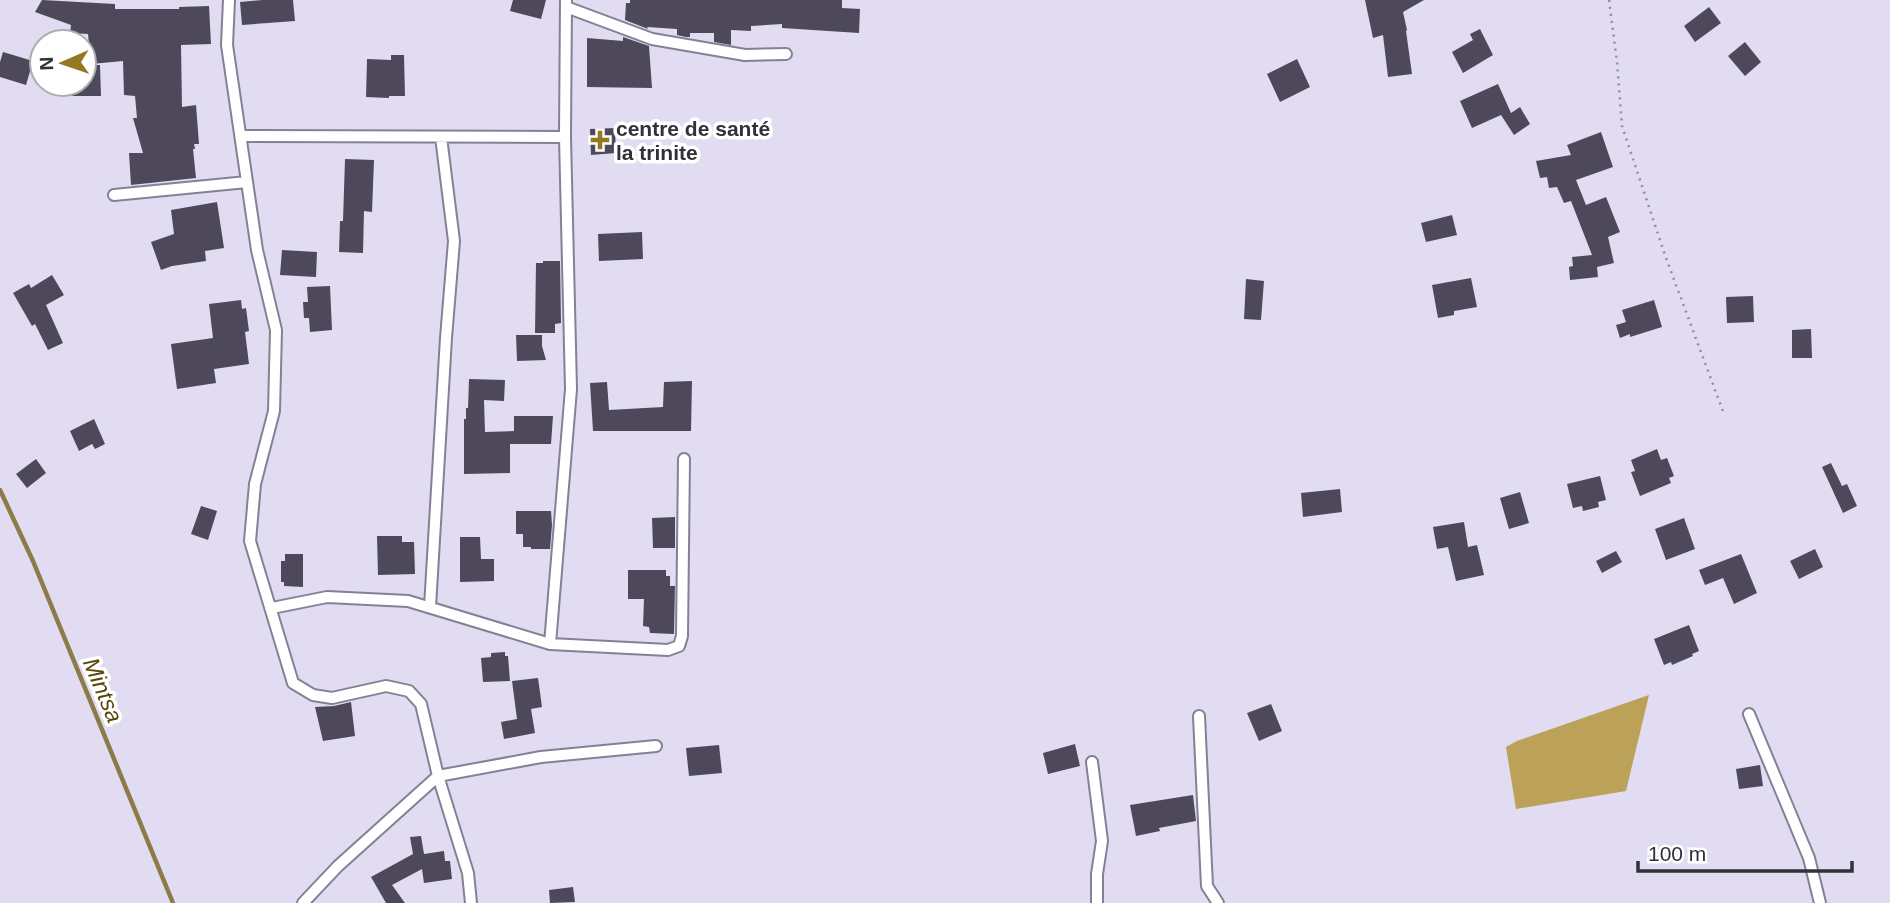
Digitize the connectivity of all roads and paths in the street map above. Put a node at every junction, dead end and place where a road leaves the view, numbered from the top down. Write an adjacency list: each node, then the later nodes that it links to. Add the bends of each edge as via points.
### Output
1 (229, 0): 5 (street, via 227,45)
2 (1609, 0): 10 (path, via 1622,127)
3 (566, 3): 4 (street, via 652,39 745,55); 7 (street)
4 (786, 54)
5 (241, 136): 6 (street); 8 (street)
6 (441, 137): 7 (street); 12 (street, via 454,241)
7 (565, 137): 14 (street, via 571,389)
8 (247, 182): 9 (street); 13 (street, via 276,330 274,411 255,484 250,541)
9 (114, 195)
10 (1724, 414)
11 (684, 459): 14 (street, via 679,646 668,650)
12 (430, 607): 13 (street, via 408,601 327,597); 14 (street)
13 (271, 608): 19 (street, via 293,682 313,695 332,698 386,686 409,691 421,704)
14 (550, 644)
15 (1749, 714): 24 (street, via 1808,858)
16 (1199, 716): 23 (street, via 1207,886)
17 (656, 746): 19 (street, via 541,757)
18 (1092, 762): 22 (street, via 1102,841)
19 (438, 776): 20 (street); 21 (street, via 468,873)
20 (303, 903)
21 (471, 903)
22 (1097, 903)
23 (1218, 903)
24 (1819, 903)

